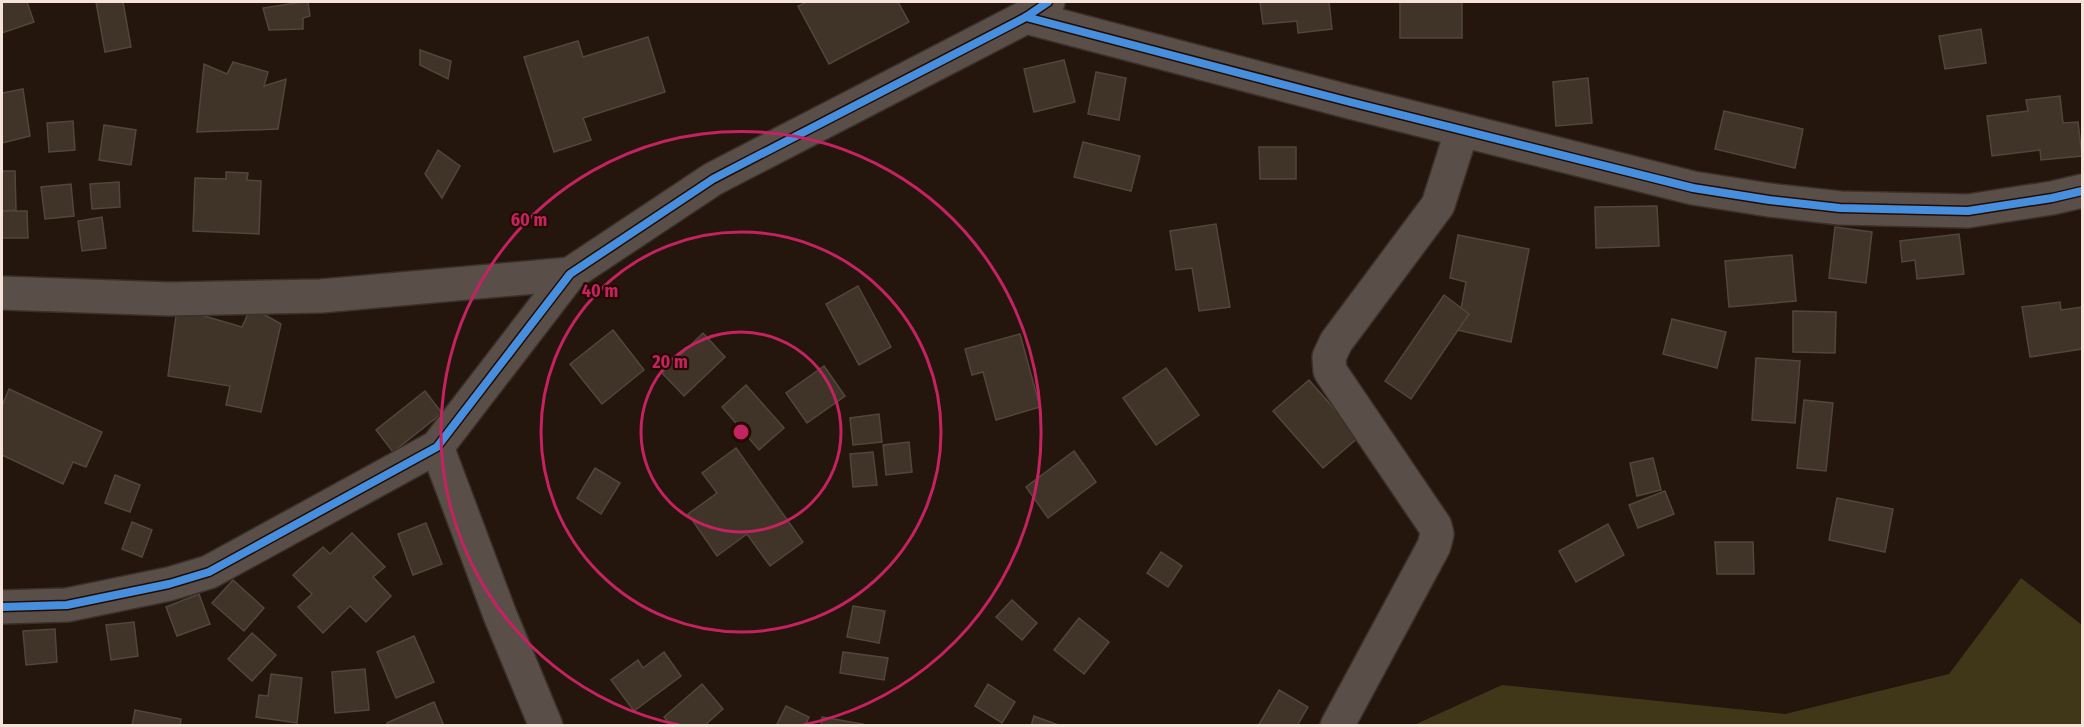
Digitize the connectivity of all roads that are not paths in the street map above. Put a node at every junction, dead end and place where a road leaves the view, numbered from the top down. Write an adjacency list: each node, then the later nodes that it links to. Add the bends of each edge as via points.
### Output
1 (1037, 9): 2 (street); 4 (street, via 713,179)
2 (1462, 130): 3 (street, via 1693,188 1840,208 1968,211); 9 (street, via 1438,205 1336,342 1329,357 1330,371 1437,534)
3 (2082, 191)
4 (570, 274): 5 (street, via 321,296 169,299); 6 (street)
5 (2, 293)
6 (437, 447): 7 (street, via 209,572 67,604); 8 (street)
7 (2, 607)
8 (546, 726)
9 (1337, 726)

